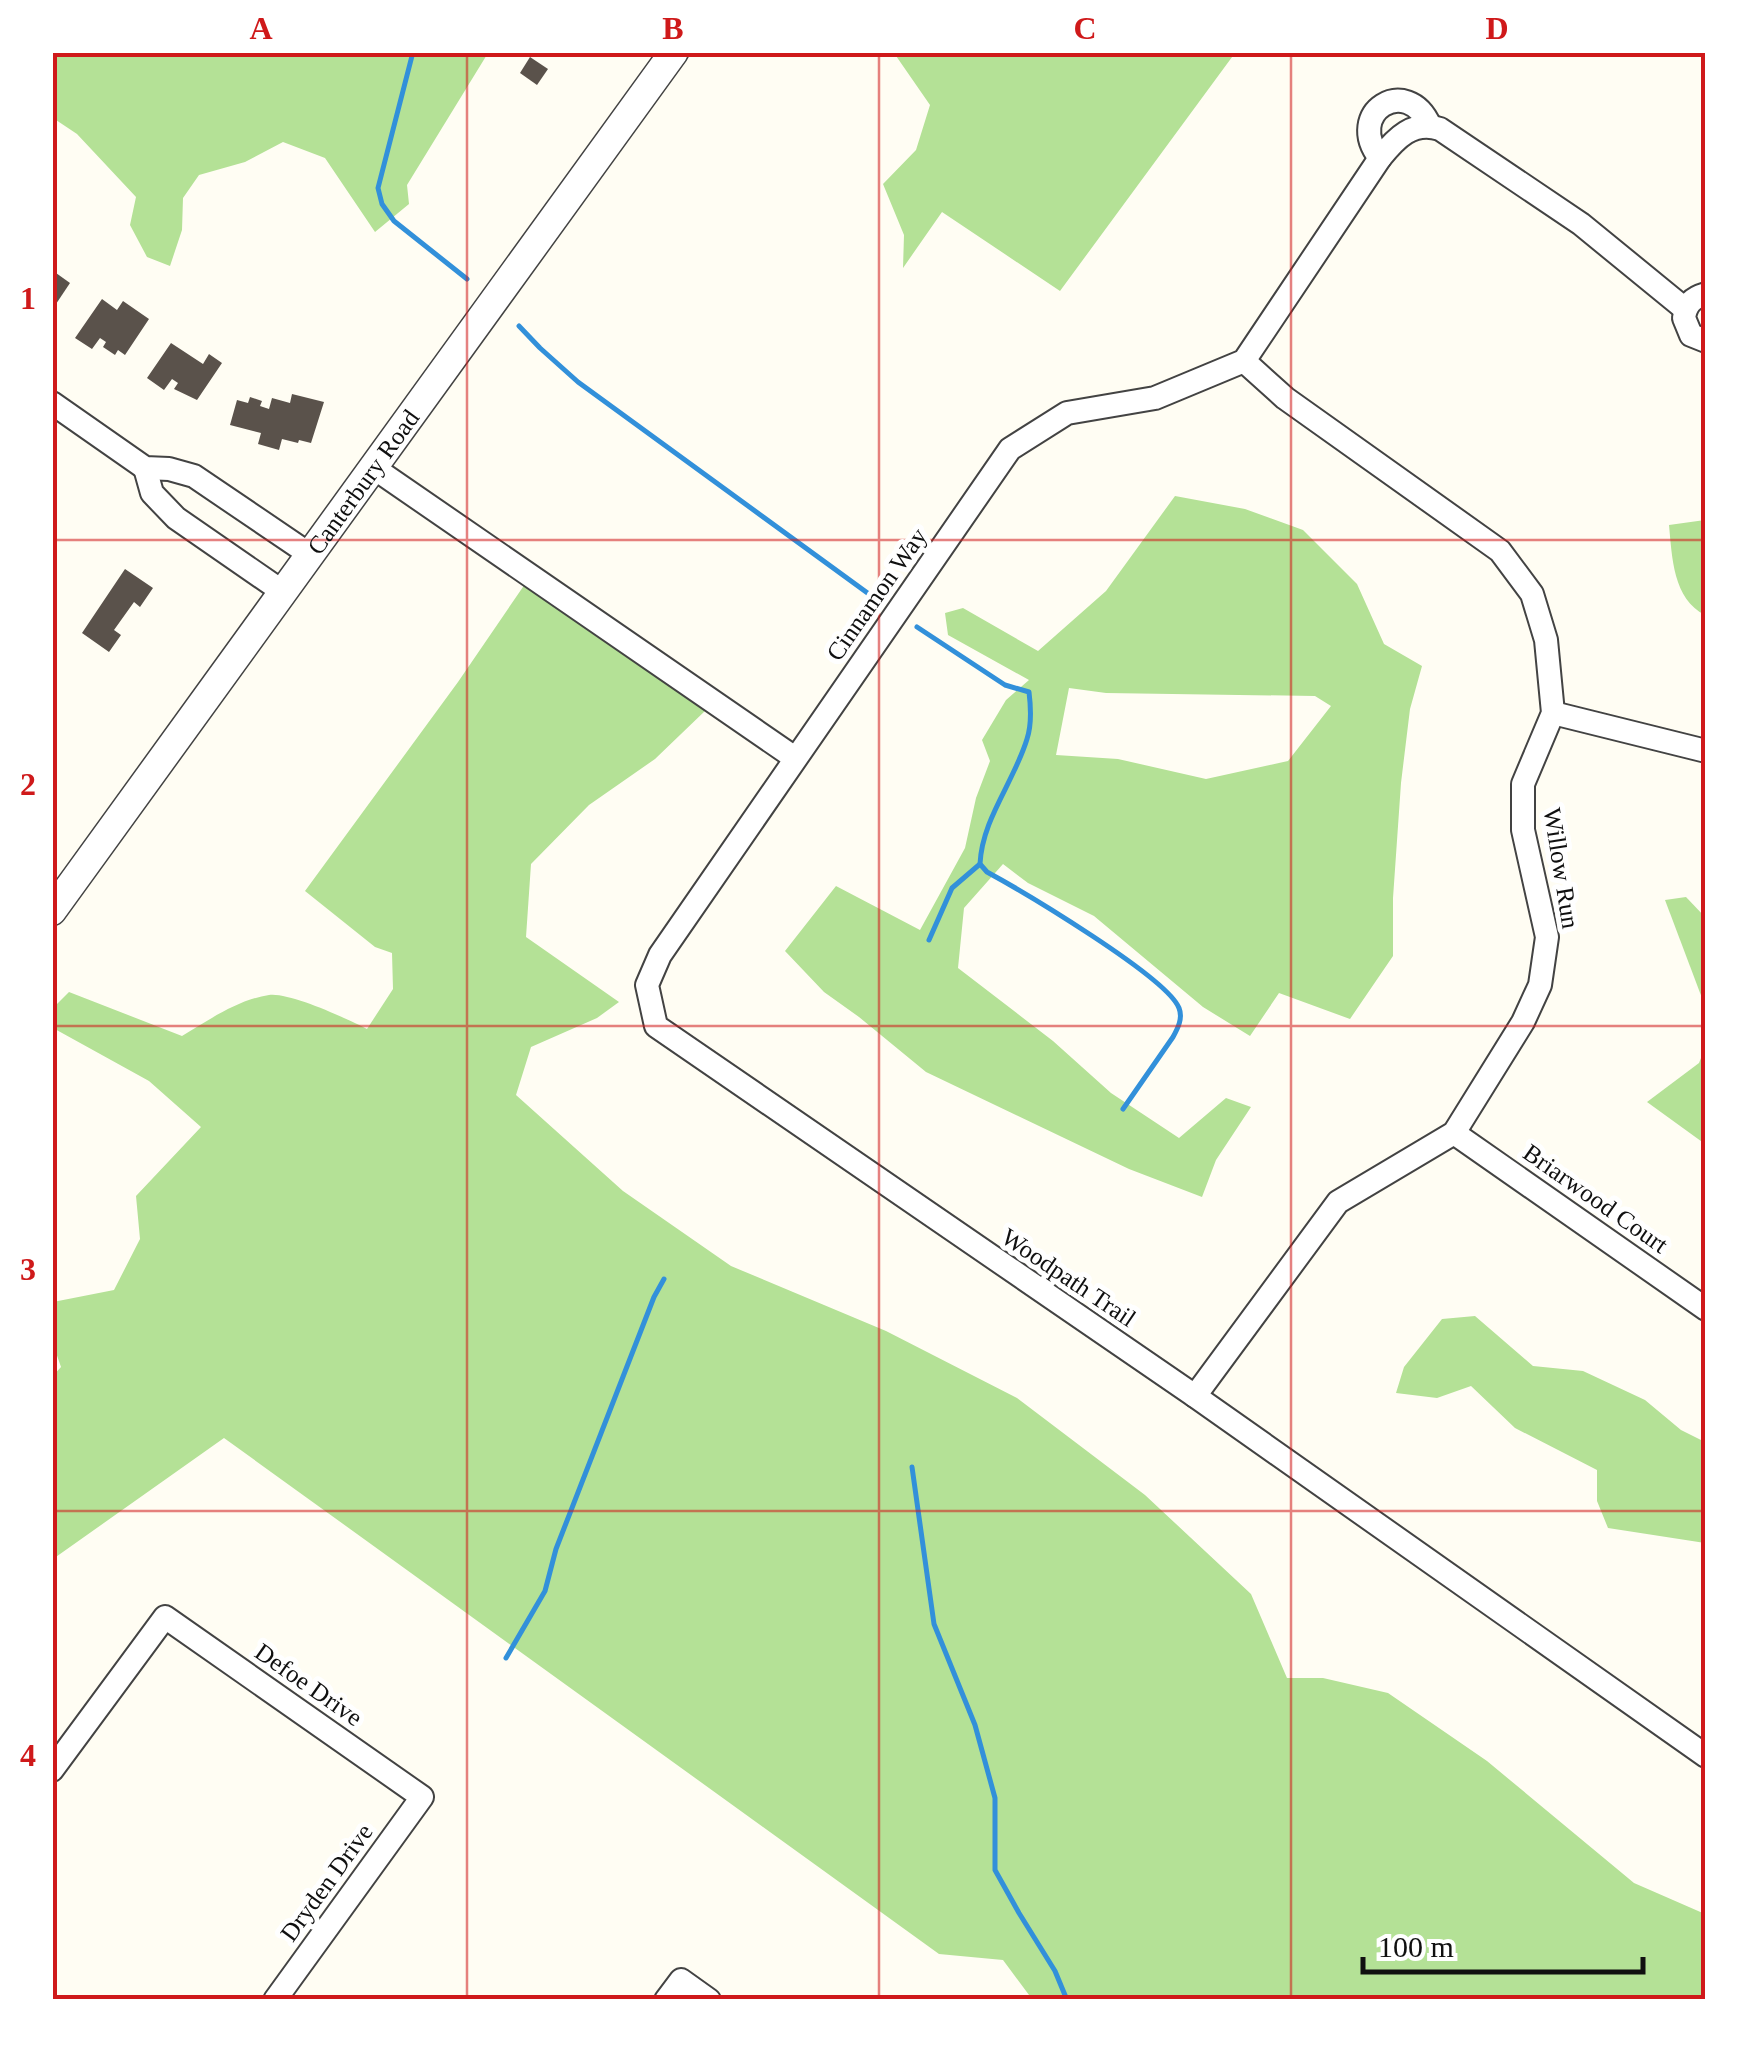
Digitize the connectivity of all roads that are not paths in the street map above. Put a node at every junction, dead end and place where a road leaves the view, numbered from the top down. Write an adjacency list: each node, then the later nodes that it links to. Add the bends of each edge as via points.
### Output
1 (674, 52): 10 (street, Canterbury Road)
2 (1430, 126): 3 (street, via 1396,138); 3 (street, via 1425,114 1402,100 1379,107 1369,129); 5 (street, via 1581,224)
3 (1380, 158): 7 (street)
4 (1706, 294): 5 (street)
5 (1685, 309): 6 (street, via 1691,335)
6 (1706, 341)
7 (1244, 361): 13 (street, Willow Run, via 1500,551 1532,594 1546,640); 15 (street, Cinnamon Way, via 1155,398 1067,413 1010,449)
8 (52, 403): 9 (street)
9 (145, 468): 11 (street, via 194,476); 12 (street, via 152,493 176,518)
10 (374, 468): 11 (street, Canterbury Road); 15 (street)
11 (309, 554): 12 (street, Canterbury Road)
12 (282, 592): 16 (street, Canterbury Road)
13 (1553, 713): 14 (street); 17 (street, Willow Run, via 1523,784 1523,830 1547,937 1540,986)
14 (1706, 751)
15 (795, 758): 19 (street, Woodpath Trail, via 660,955 647,985 656,1026)
16 (52, 911)
17 (1454, 1133): 18 (street, Briarwood Court); 19 (street, Willow Run, via 1338,1202)
18 (1706, 1309)
19 (1195, 1396): 20 (street, Woodpath Trail)
20 (1706, 1756)
21 (52, 1770): 22 (street, Defoe Drive, via 165,1616)
22 (422, 1797): 23 (street, Dryden Drive)
23 (275, 2000)
24 (666, 2000): 25 (street, via 681,1980)
25 (709, 2000)

